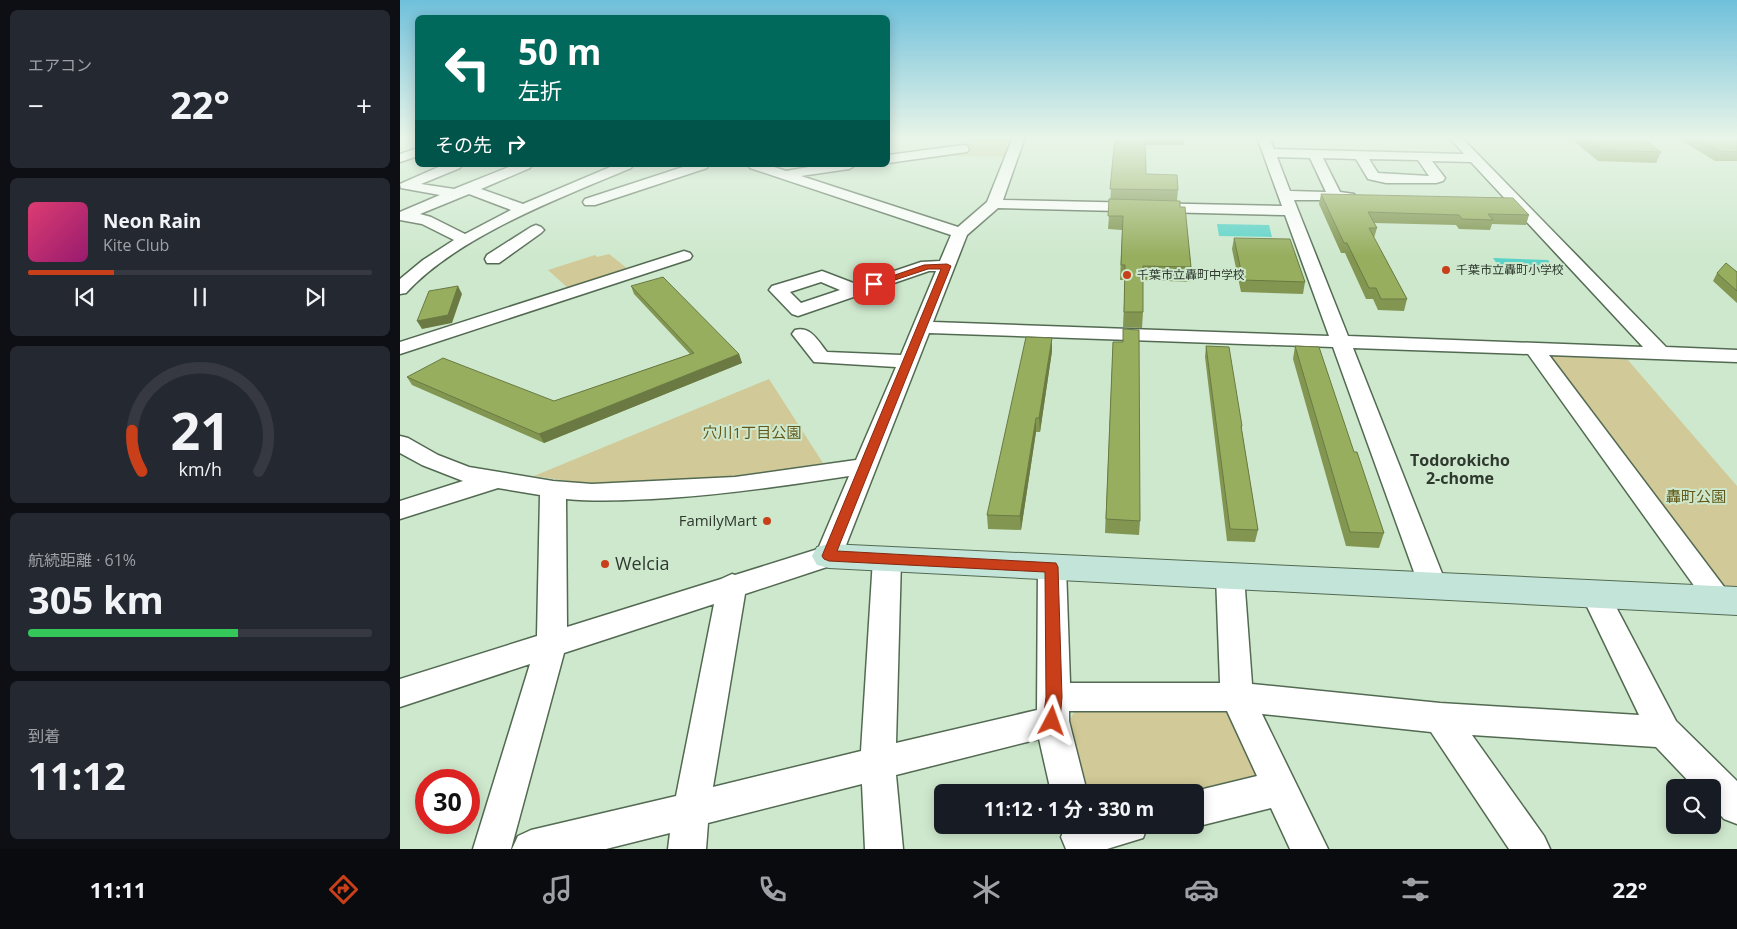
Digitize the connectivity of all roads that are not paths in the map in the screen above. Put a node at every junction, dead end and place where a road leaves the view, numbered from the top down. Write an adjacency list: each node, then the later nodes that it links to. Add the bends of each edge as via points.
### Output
1 (425, 177): 12 (street, via 406,184)
2 (494, 177): 12 (street)
3 (599, 177): 20 (street)
4 (667, 177): 16 (street)
5 (794, 177): 23 (street)
6 (1004, 177): 19 (street)
7 (1278, 177): 18 (street)
8 (1326, 177): 13 (street)
9 (1376, 177): 10 (street, via 1431,180)
10 (1437, 177)
11 (1491, 177): 17 (street)
12 (462, 191): 20 (street); 21 (street)
13 (1335, 196): 14 (street); 18 (street)
14 (1365, 197)
15 (1495, 201): 17 (street)
16 (590, 202)
17 (1515, 202): 35 (street)
18 (1288, 203): 19 (street); 32 (street)
19 (994, 204): 23 (street)
20 (522, 209): 24 (street)
21 (401, 216): 24 (street, via 426,220)
22 (536, 230): 26 (street)
23 (960, 233): 27 (street)
24 (465, 240): 28 (street, via 428,264)
25 (684, 256): 33 (street)
26 (493, 259)
27 (947, 266): 29 (street, via 927,266); 30 (street)
28 (400, 289)
29 (856, 290)
30 (922, 327): 32 (street); 37 (street)
31 (802, 334): 37 (street, via 821,358)
32 (1341, 342): 34 (street); 48 (street)
33 (400, 348)
34 (1534, 349): 35 (street); 50 (street)
35 (1661, 354): 36 (street)
36 (1737, 356)
37 (908, 361): 39 (street)
38 (400, 443): 40 (street, via 465,474)
39 (866, 466): 41 (street, via 735,486 632,492); 43 (street)
40 (496, 479): 41 (street); 42 (street)
41 (553, 489): 51 (street)
42 (400, 510)
43 (829, 556): 44 (street); 47 (street)
44 (887, 559): 45 (street); 57 (street)
45 (1052, 567): 46 (street); 54 (street)
46 (1230, 576): 48 (street); 53 (street)
47 (732, 585): 51 (street); 62 (street)
48 (1432, 586): 49 (street)
49 (1595, 594): 50 (street); 56 (street)
50 (1728, 601)
51 (552, 643): 52 (street); 65 (street)
52 (400, 693)
53 (1237, 697): 54 (street); 55 (street); 59 (street)
54 (1053, 709): 57 (street); 58 (street)
55 (1440, 718): 56 (street); 70 (street)
56 (1664, 732): 60 (street)
57 (878, 763): 62 (street); 68 (street)
58 (1067, 784)
59 (1280, 788): 61 (street); 69 (street)
60 (1737, 806)
61 (1204, 807)
62 (691, 809): 66 (street); 67 (street)
63 (1092, 834): 64 (street)
64 (1080, 837)
65 (492, 849)
66 (531, 849)
67 (687, 849)
68 (884, 849)
69 (1309, 849)
70 (1531, 849)

